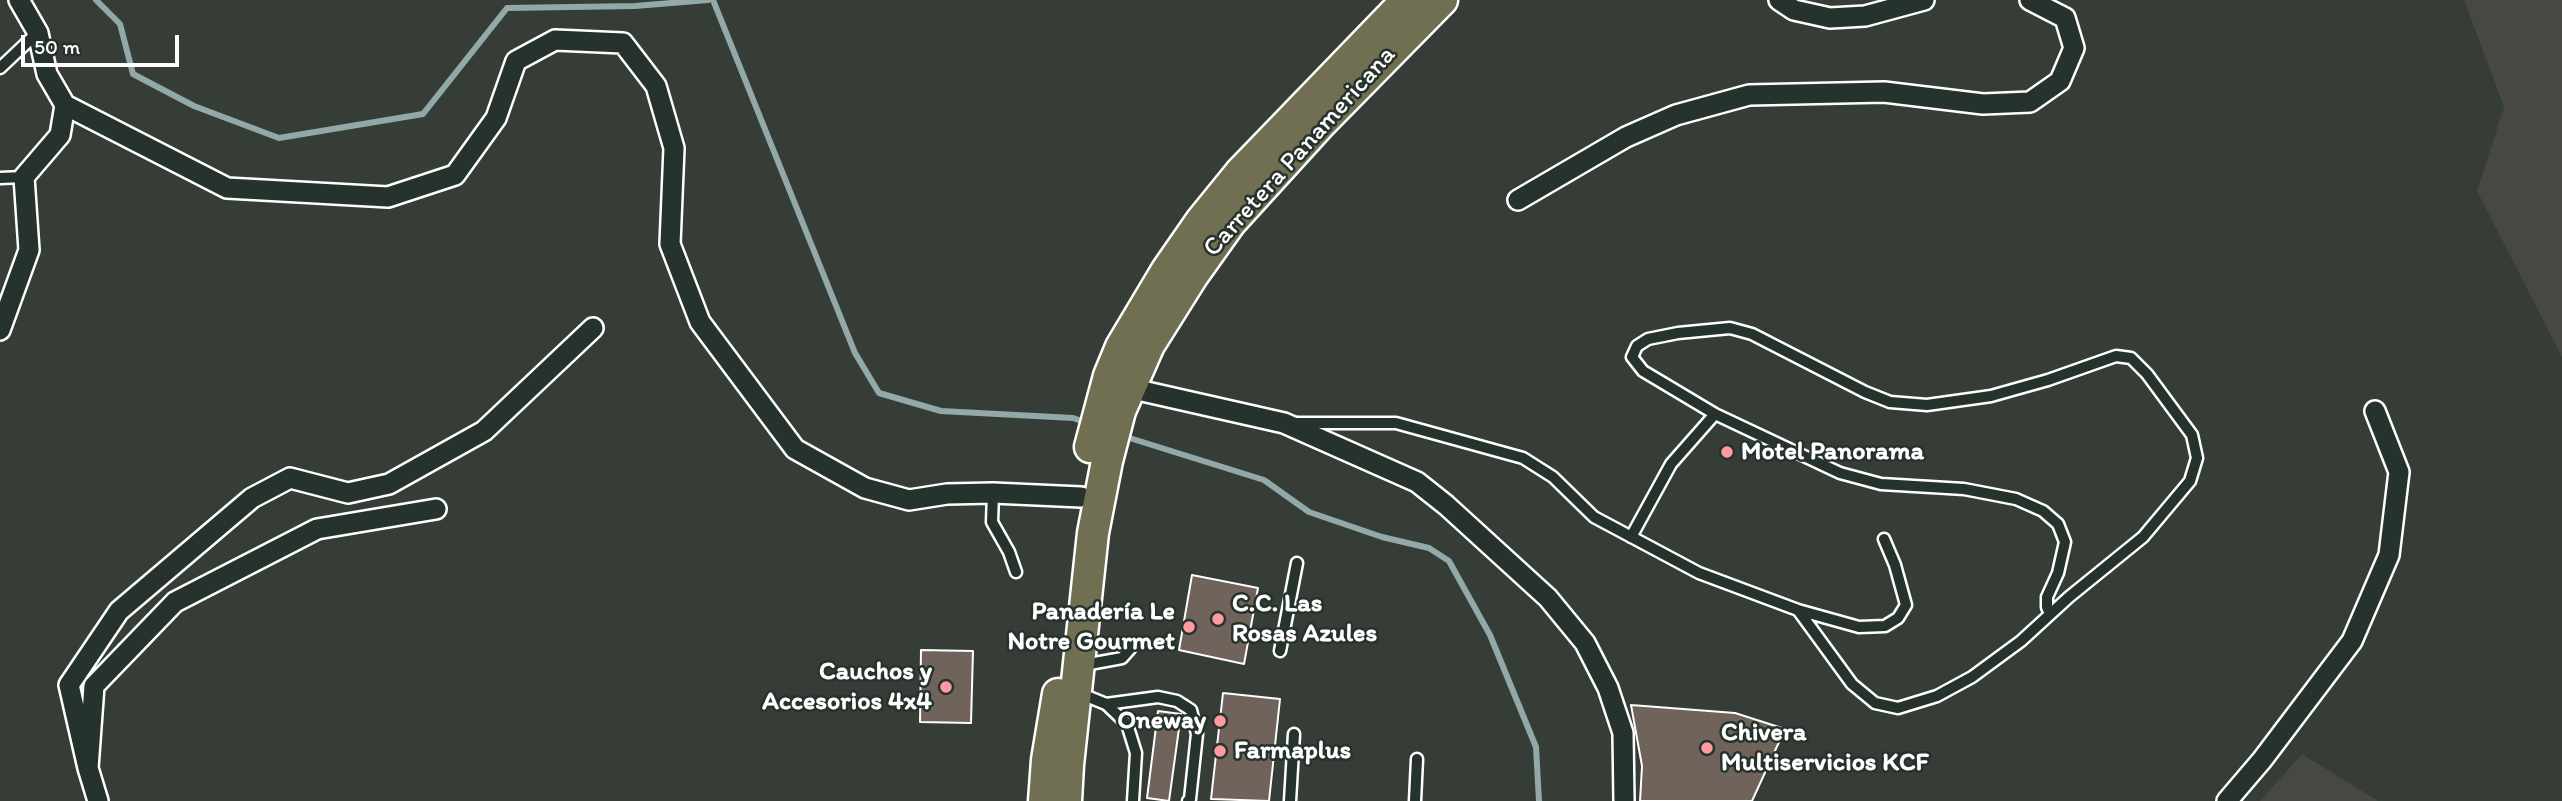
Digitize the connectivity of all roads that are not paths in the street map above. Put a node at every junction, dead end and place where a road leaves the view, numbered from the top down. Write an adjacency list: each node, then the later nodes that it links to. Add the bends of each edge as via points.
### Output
1 (19, 0): 7 (street)
2 (1407, 0): 15 (main road, Carretera Panamericana, via 1240,173 1201,221 1121,347 1109,376)
3 (1442, 0): 15 (main road, Carretera Panamericana, via 1230,223)
4 (1779, 0): 6 (street, via 1794,10 1830,18 1865,16)
5 (2030, 0): 12 (street, via 2065,18 2074,48 2060,81 2030,102 1983,104 1884,92 1749,95 1676,115 1626,137)
6 (1910, 1)
7 (38, 33): 8 (lane); 9 (street, via 47,74)
8 (0, 68)
9 (65, 105): 11 (street, via 60,135); 20 (street, via 227,188 388,197 455,176 496,118 516,61 555,40 623,43 656,86 674,148 670,244 700,322 795,449 864,488 909,499)
10 (0, 177): 11 (lane)
11 (24, 177): 14 (street, via 29,250)
12 (1518, 200)
13 (593, 328): 35 (street, via 484,431 388,484 348,493 290,478 252,498 119,611 69,685)
14 (0, 330)
15 (1117, 401): 18 (street); 19 (main road, Carretera Panamericana)
16 (2375, 411): 44 (street, via 2399,472 2389,555 2352,641)
17 (1715, 414): 23 (lane, via 1671,464); 28 (lane, via 1840,473 1881,484 1964,489 2016,499 2043,511 2058,524 2065,542 2047,597); 28 (lane, via 1643,371 1632,357 1637,346 1678,333 1730,328 1752,334 1890,402 1927,405 1991,396 2116,356 2131,358 2192,435 2197,458 2190,481 2143,537)
18 (1284, 424): 23 (lane, via 1396,423 1523,458 1553,477 1594,517); 43 (street, via 1417,482 1548,598 1585,643 1608,688 1623,733)
19 (1097, 460): 21 (main road, Carretera Panamericana); 31 (main road, Carretera Panamericana, via 1093,533)
20 (993, 493): 21 (street); 26 (lane, via 992,522)
21 (1081, 498): 31 (main road, Carretera Panamericana, via 1072,557)
22 (436, 509): 35 (street, via 317,529 176,602 94,686)
23 (1631, 537): 27 (lane, via 1699,573)
24 (1884, 539): 27 (lane, via 1906,605 1898,618 1885,626 1859,627)
25 (1297, 563): 30 (lane)
26 (1016, 572)
27 (1798, 610): 28 (lane, via 1852,684 1875,703 1898,708 1937,696 1972,677)
28 (2050, 614)
29 (1130, 649): 31 (lane)
30 (1280, 651)
31 (1072, 682): 32 (lane); 37 (main road, Carretera Panamericana, via 1047,760); 38 (main road, Carretera Panamericana)
32 (1106, 704): 39 (lane, via 1127,724 1136,753); 40 (lane, via 1158,697 1191,710 1196,734)
33 (1294, 734): 41 (lane)
34 (1417, 759): 42 (lane)
35 (88, 768): 36 (street)
36 (98, 801)
37 (1044, 801)
38 (1066, 801)
39 (1132, 801)
40 (1188, 801)
41 (1290, 801)
42 (1415, 801)
43 (1624, 801)
44 (2227, 801)

